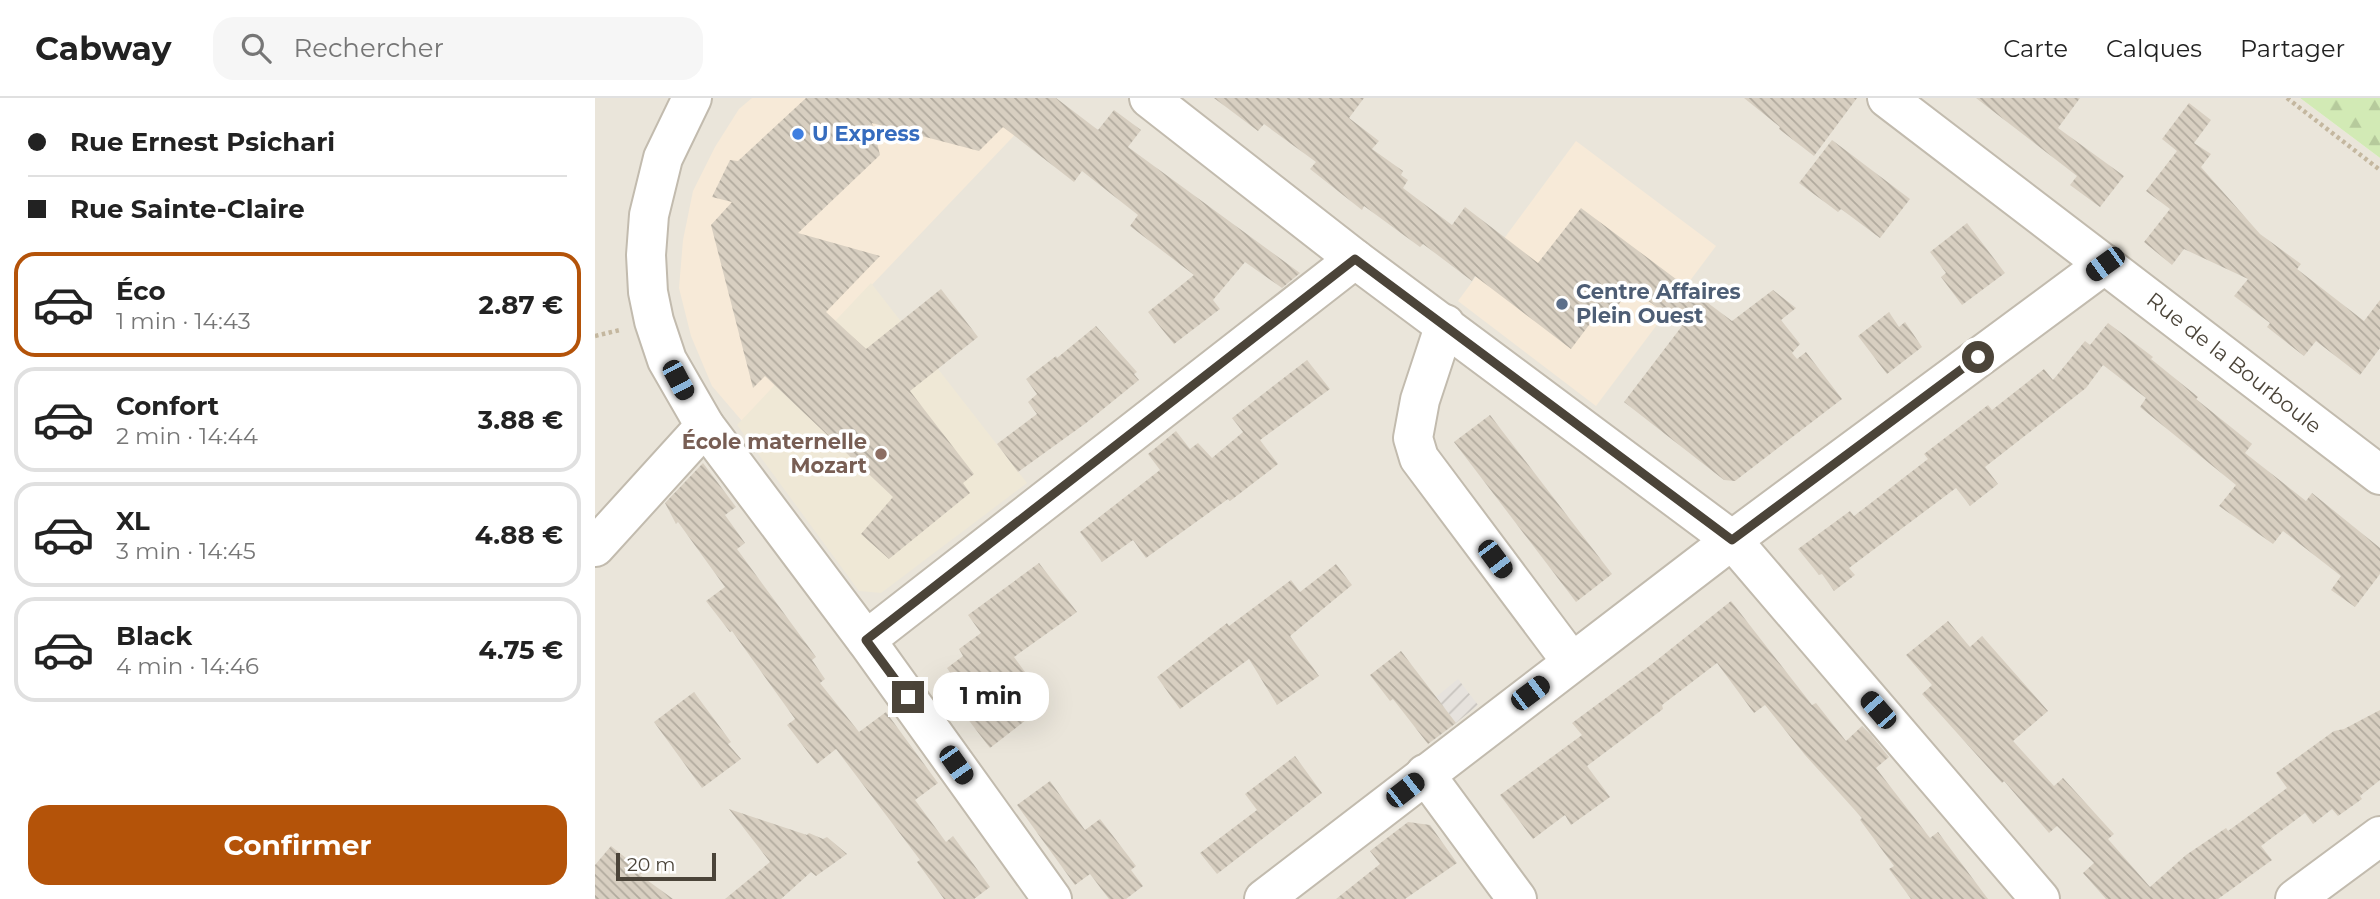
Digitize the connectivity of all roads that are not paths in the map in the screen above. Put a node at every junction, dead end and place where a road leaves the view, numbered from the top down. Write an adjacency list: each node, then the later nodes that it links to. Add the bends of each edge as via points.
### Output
1 (669, 98): 5 (street)
2 (692, 98): 5 (street)
3 (1149, 98): 6 (street)
4 (1887, 98): 7 (street, Rue de la Bourboule)
5 (663, 158): 9 (street, via 649,215 648,292 667,360)
6 (1355, 259): 8 (street); 13 (street)
7 (2105, 264): 10 (street, Rue de la Bourboule); 11 (street)
8 (1445, 324): 11 (street); 14 (street, via 1420,400 1413,438 1419,458)
9 (705, 426): 12 (street); 13 (street)
10 (2380, 475)
11 (1732, 540): 14 (street); 20 (street)
12 (595, 547)
13 (866, 640): 17 (street)
14 (1571, 661): 15 (street)
15 (1425, 774): 18 (street); 19 (street)
16 (2380, 836): 21 (street)
17 (1052, 899)
18 (1264, 899)
19 (1517, 899)
20 (2040, 899)
21 (2295, 899)

